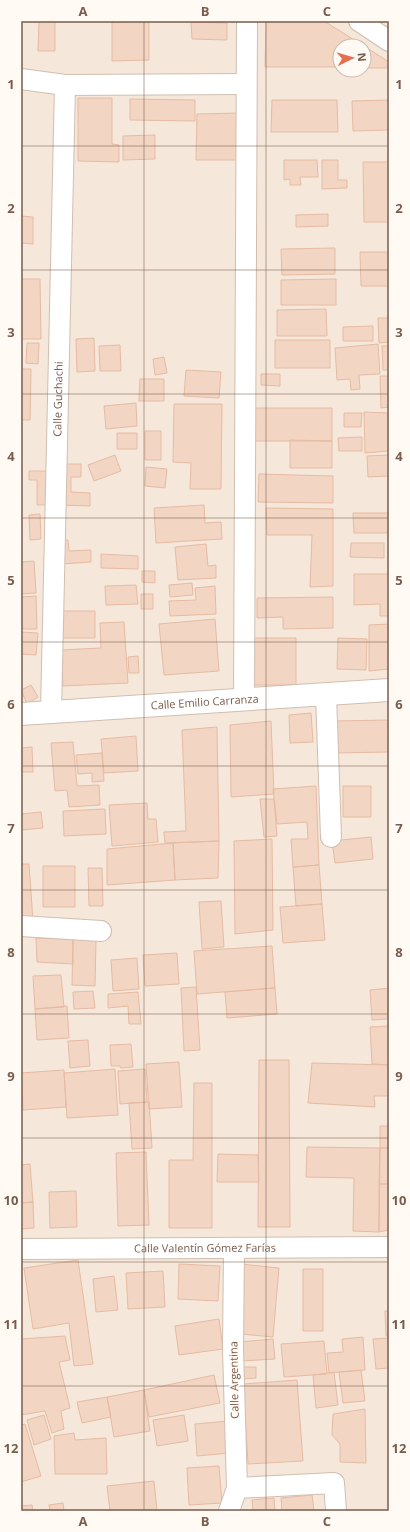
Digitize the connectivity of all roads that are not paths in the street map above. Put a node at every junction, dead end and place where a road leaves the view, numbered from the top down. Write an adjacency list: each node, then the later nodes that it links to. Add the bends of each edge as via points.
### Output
1 (247, 21): 5 (street)
2 (359, 21): 3 (street)
3 (389, 41)
4 (21, 79): 6 (street)
5 (246, 84): 6 (street); 9 (street)
6 (65, 85): 10 (street, Calle Guchachi)
7 (389, 690): 8 (street, Calle Emilio Carranza)
8 (326, 694): 9 (street, Calle Emilio Carranza); 12 (street)
9 (244, 699): 10 (street, Calle Emilio Carranza)
10 (50, 712): 11 (street, Calle Emilio Carranza)
11 (21, 714)
12 (331, 837)
13 (21, 926): 14 (street)
14 (101, 931)
15 (389, 1247): 16 (street, Calle Valentín Gómez Farías)
16 (234, 1248): 17 (street, Calle Valentín Gómez Farías); 18 (street, Calle Argentina, via 233,1349)
17 (21, 1249)
18 (237, 1488): 19 (street, Calle Argentina); 20 (street, via 334,1483)
19 (229, 1511)
20 (336, 1511)

